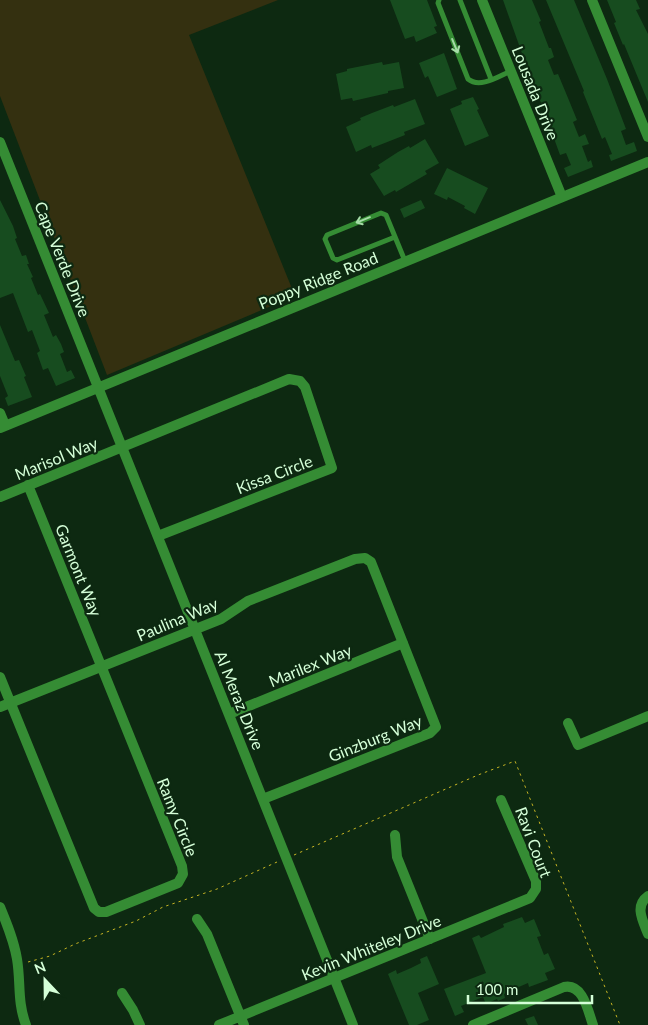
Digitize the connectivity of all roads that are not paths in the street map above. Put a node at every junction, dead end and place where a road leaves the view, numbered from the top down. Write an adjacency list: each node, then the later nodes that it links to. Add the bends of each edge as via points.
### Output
1 (439, 0): 6 (lane, one-way to 6, via 468,79 479,84)
2 (460, 0): 6 (lane)
3 (482, 0): 5 (street, Lousada Drive)
4 (592, 0): 7 (street)
5 (511, 71): 6 (lane); 11 (street, Lousada Drive)
6 (491, 79)
7 (648, 137)
8 (0, 142): 10 (street, Cape Verde Drive)
9 (648, 162): 11 (street, Poppy Ridge Road)
10 (5, 169): 14 (street, Cape Verde Drive)
11 (562, 197): 13 (street, Poppy Ridge Road)
12 (395, 236): 12 (lane, one-way to 12, via 386,214 381,213 327,235 325,239 333,258 338,260); 13 (lane)
13 (405, 261): 14 (street, Poppy Ridge Road)
14 (98, 386): 16 (street, Poppy Ridge Road); 17 (street, Al Meraz Drive)
15 (0, 413): 16 (street)
16 (3, 427)
17 (122, 447): 18 (street, Marisol Way); 20 (street, Al Meraz Drive); 20 (street, Kissa Circle, via 289,379 297,379 305,387 332,468)
18 (28, 485): 19 (street, Marisol Way); 24 (street, Garmont Way)
19 (0, 496)
20 (158, 536): 22 (street, Al Meraz Drive)
21 (365, 558): 22 (street, Paulina Way, via 354,559 248,601 222,619); 23 (street, Ginzburg Way, via 371,562)
22 (195, 629): 24 (street, Paulina Way); 28 (street, Al Meraz Drive)
23 (403, 643): 28 (street, Marilex Way); 31 (street, Ginzburg Way, via 436,727 433,731)
24 (101, 666): 26 (street, Paulina Way); 26 (street, Ramy Circle, via 183,870 182,877 175,884 106,912 96,911 92,905)
25 (0, 677): 26 (street)
26 (10, 702): 27 (street, Paulina Way)
27 (0, 707)
28 (229, 714): 31 (street, Al Meraz Drive)
29 (648, 716): 30 (street, via 578,745)
30 (568, 723)
31 (263, 799): 40 (street, Al Meraz Drive)
32 (501, 800): 34 (street, Ravi Court, via 536,881)
33 (395, 835): 39 (street, via 397,857)
34 (533, 895): 39 (street, Kevin Whiteley Drive, via 528,900)
35 (648, 896): 38 (street, via 642,901 640,912)
36 (0, 907): 43 (street, via 18,964 19,998)
37 (197, 919): 42 (street, via 207,934)
38 (648, 934)
39 (430, 939): 40 (street, Kevin Whiteley Drive)
40 (334, 978): 42 (street, Kevin Whiteley Drive); 46 (street, Al Meraz Drive)
41 (122, 994): 44 (street)
42 (242, 1021): 45 (street, Kevin Whiteley Drive)
43 (26, 1025)
44 (140, 1025)
45 (219, 1025)
46 (353, 1025)
47 (473, 1025): 48 (street, via 570,987 579,992)
48 (593, 1025)

